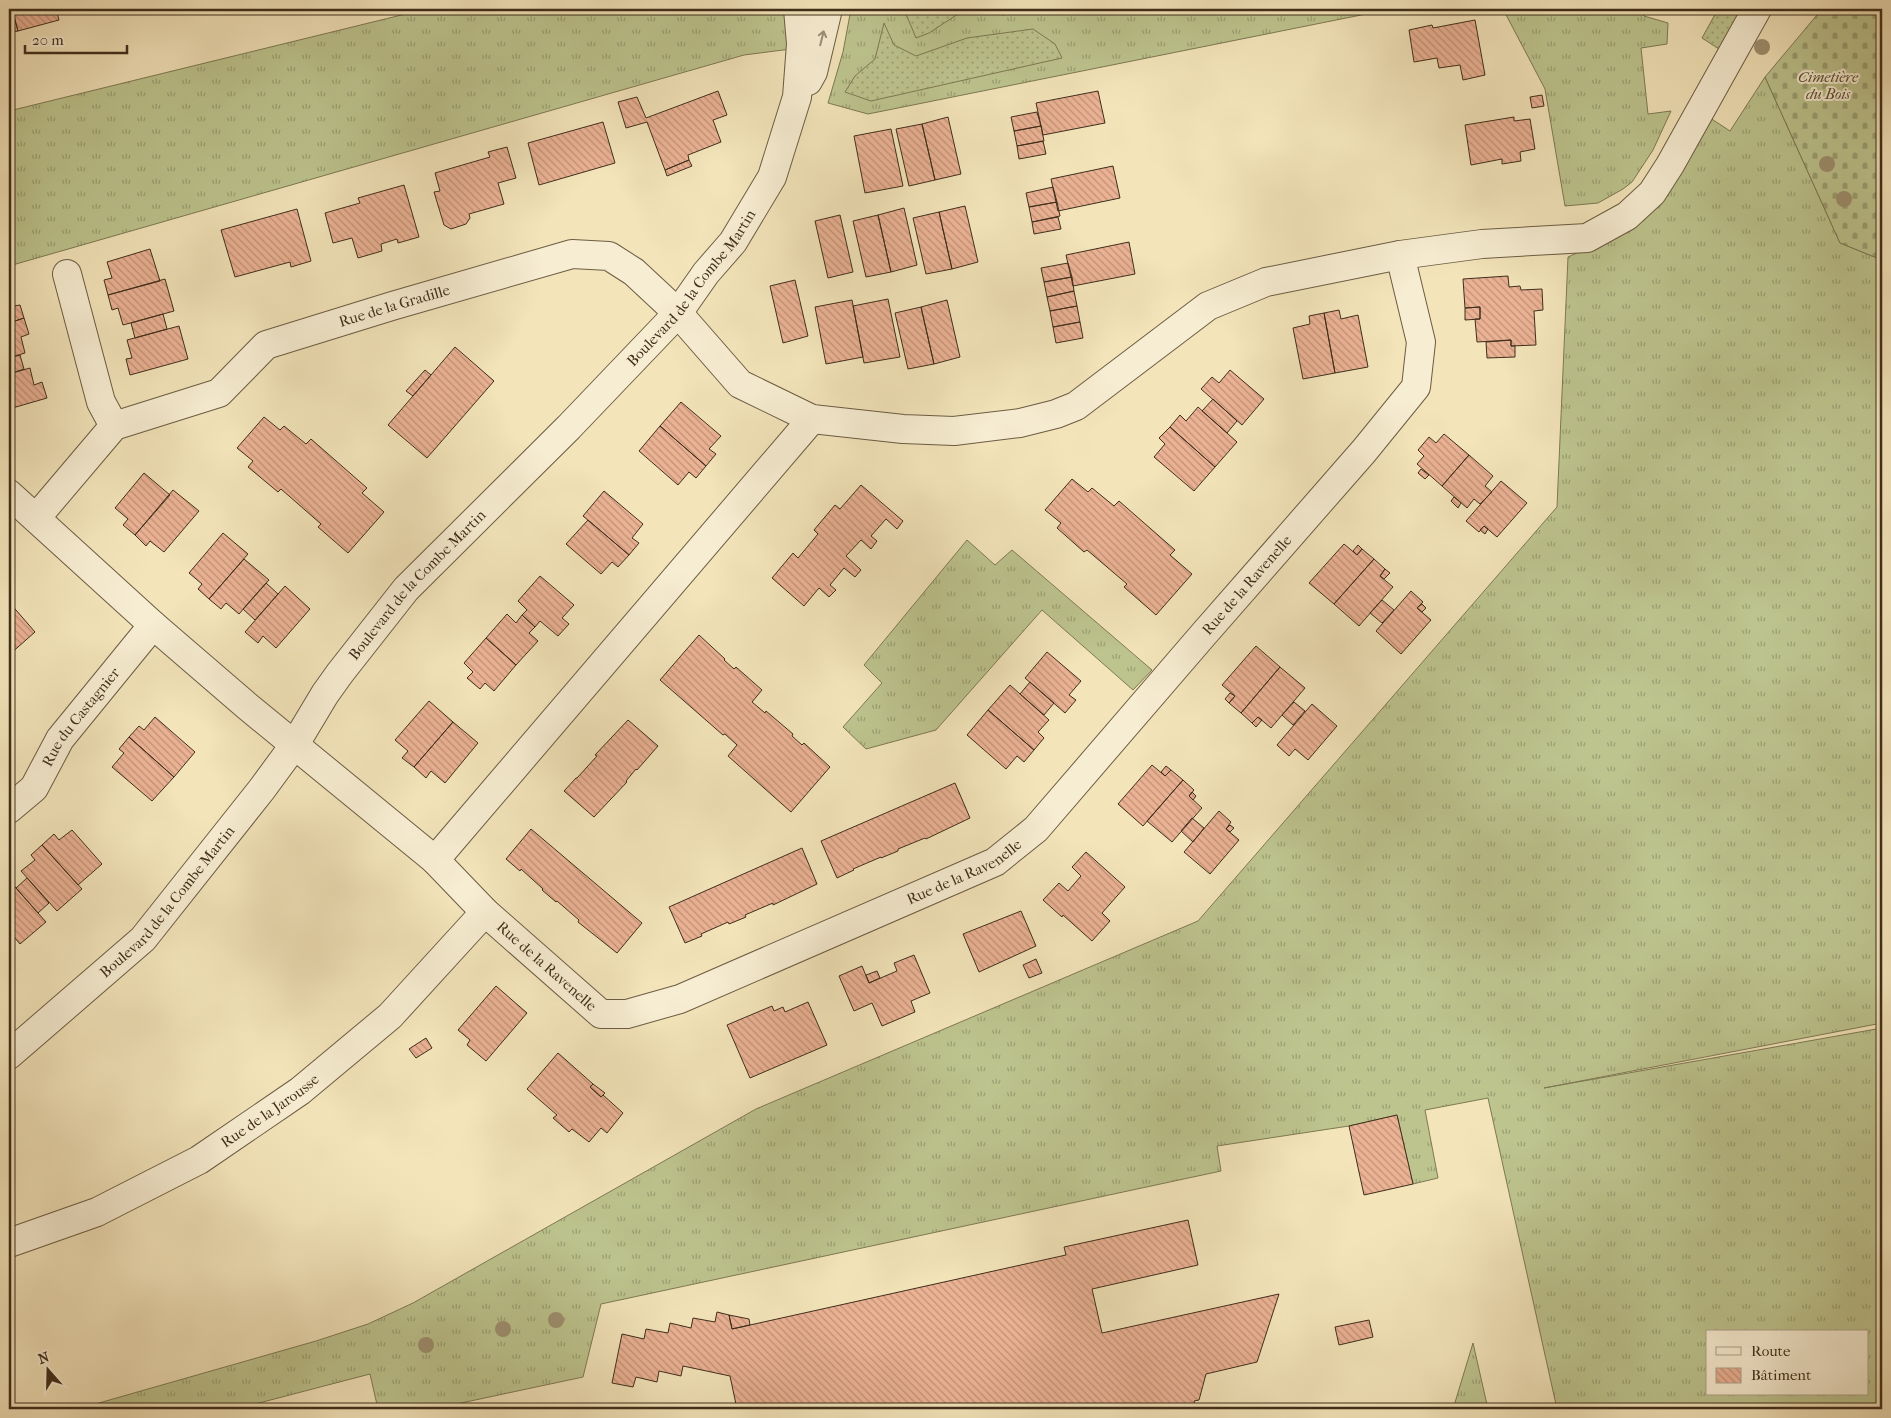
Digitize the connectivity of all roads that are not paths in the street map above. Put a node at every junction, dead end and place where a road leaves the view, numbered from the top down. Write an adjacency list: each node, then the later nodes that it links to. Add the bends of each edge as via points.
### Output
1 (798, 9): 4 (street, Boulevard de la Combe Martin, via 801,44)
2 (828, 9): 4 (street, Boulevard de la Combe Martin, one-way to 2, via 813,72)
3 (1757, 9): 5 (street, Rue de la Gradille, via 1670,166 1652,194 1627,216 1587,238 1482,244)
4 (798, 96): 7 (street, Boulevard de la Combe Martin, via 772,177 733,242)
5 (1400, 255): 8 (street, Rue de la Gradille, via 1266,282 1208,306 1076,406 1056,414 1020,423 954,431); 16 (street, Rue de la Ravenelle, via 1421,342 1416,387 1036,829 995,862 680,999 627,1014 601,1014)
6 (67, 274): 9 (street, via 101,402)
7 (678, 313): 8 (street, Rue de la Gradille, via 740,384); 9 (street, Rue de la Gradille, via 634,272 609,256 572,254 266,345 219,393); 13 (street, Boulevard de la Combe Martin, via 406,589 324,694)
8 (812, 419): 15 (street)
9 (114, 426): 11 (street)
10 (9, 494): 11 (street)
11 (36, 518): 12 (street)
12 (154, 625): 13 (street); 14 (street, Rue du Castagnier, via 60,739 34,788)
13 (295, 744): 15 (street, Rue de la Ravenelle); 17 (street, Boulevard de la Combe Martin, via 143,939)
14 (9, 809)
15 (435, 860): 16 (street, Rue de la Ravenelle)
16 (485, 912): 18 (street, Rue de la Jarousse, via 390,1016 300,1091 199,1160 96,1212)
17 (9, 1055)
18 (9, 1243)

